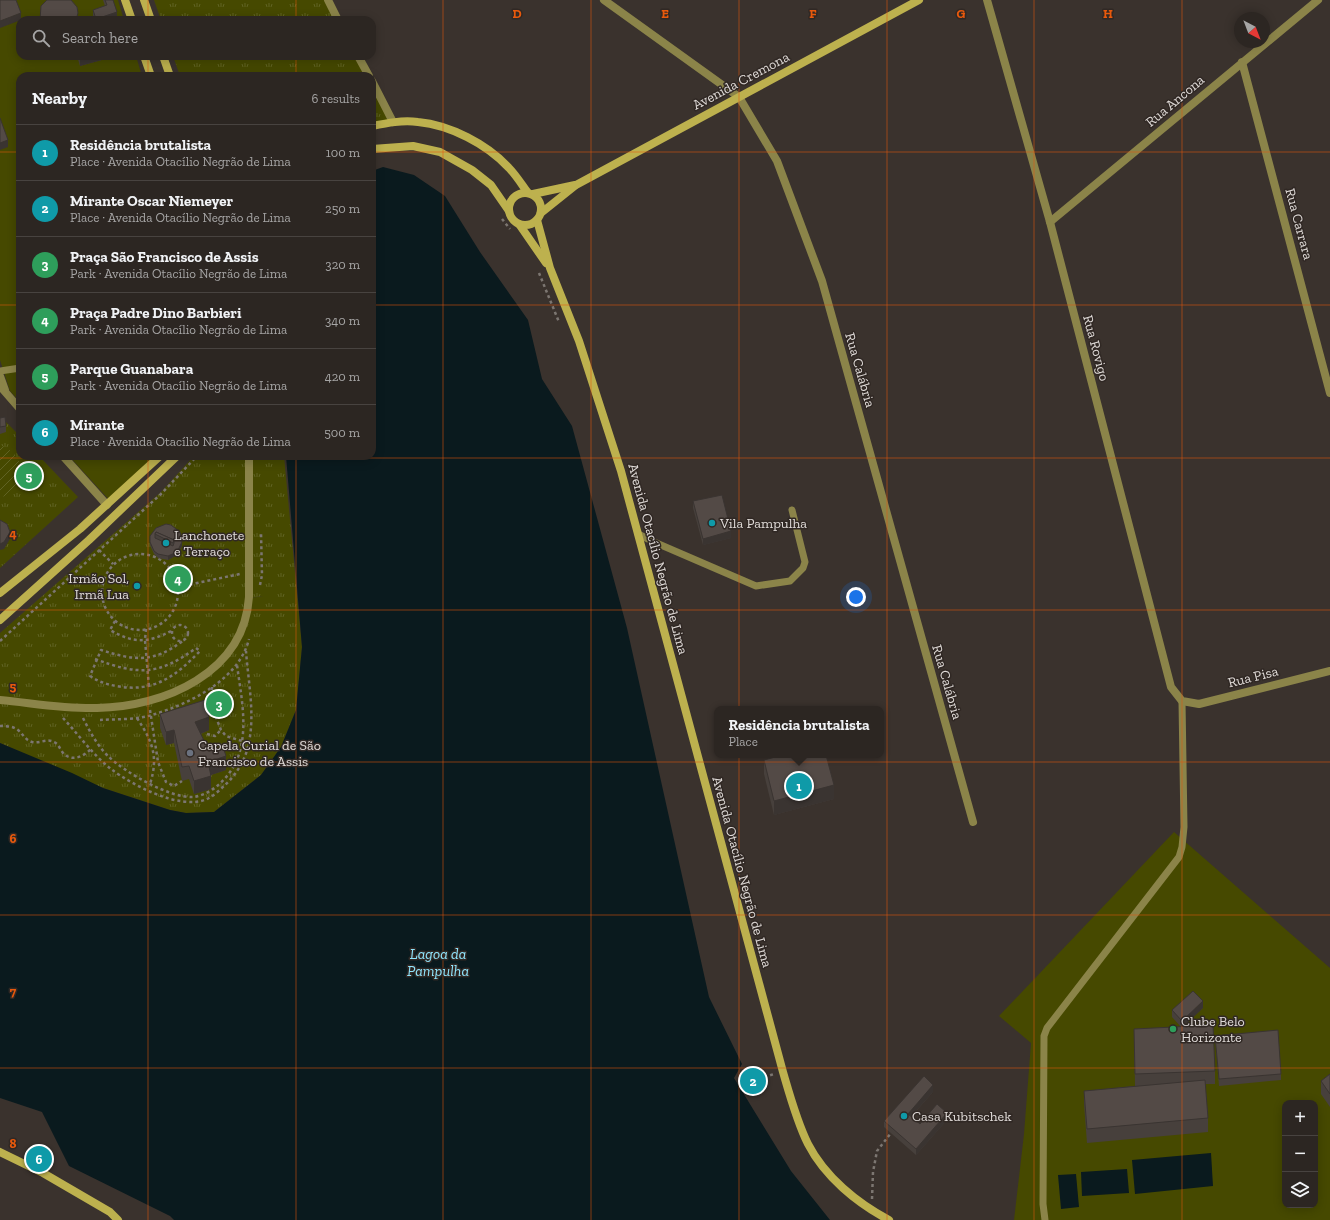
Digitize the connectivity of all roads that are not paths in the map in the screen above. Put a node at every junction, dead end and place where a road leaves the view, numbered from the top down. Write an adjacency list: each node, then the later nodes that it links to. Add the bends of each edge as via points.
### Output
1 (125, 0): 8 (street)
2 (144, 0): 9 (street)
3 (328, 0): 10 (street)
4 (604, 0): 19 (street, Rua Calábria)
5 (919, 0): 19 (street, Avenida Cremona)
6 (987, 0): 27 (street, Rua Rovigo)
7 (1318, 0): 14 (street, Rua Ancona)
8 (131, 16)
9 (150, 16)
10 (336, 16)
11 (145, 60): 15 (street)
12 (164, 60): 16 (street)
13 (360, 60): 17 (street)
14 (1242, 62): 27 (street, Rua Ancona); 34 (street, Rua Carrara)
15 (150, 72)
16 (169, 72)
17 (367, 72)
18 (376, 89): 20 (street)
19 (740, 96): 23 (street, Avenida Cremona); 48 (street, Rua Calábria, via 777,162 822,281)
20 (393, 122): 21 (street); 24 (street, via 418,122 449,129 487,149 510,168)
21 (376, 125)
22 (376, 149): 25 (street, via 413,146 440,152 472,170 491,185)
23 (576, 185): 24 (street, Avenida Cremona); 26 (street, Avenida Cremona)
24 (530, 194): 25 (street, via 523,193 514,197); 26 (street, via 540,202)
25 (509, 211): 28 (street, via 512,219)
26 (539, 216): 28 (street, via 529,225); 29 (street, Avenida Otacílio Negrão de Lima)
27 (1050, 222): 47 (street, Rua Rovigo, via 1171,687)
28 (519, 224): 29 (street, Avenida Otacílio Negrão de Lima)
29 (550, 268): 42 (street, Avenida Otacílio Negrão de Lima, via 579,341 621,471)
30 (16, 369): 31 (lane)
31 (0, 372)
32 (0, 376): 33 (street)
33 (2, 391): 35 (street)
34 (1330, 393)
35 (16, 405)
36 (67, 460): 40 (street)
37 (156, 460): 40 (street)
38 (173, 460): 44 (street)
39 (249, 460): 46 (street, via 247,617 229,653 208,674 172,694 134,705 97,708)
40 (107, 505): 43 (street)
41 (792, 510): 42 (lane, via 805,562 804,568 790,581 756,586 743,582)
42 (638, 534): 51 (street, Avenida Otacílio Negrão de Lima, via 783,1072 808,1144 821,1165 855,1199)
43 (0, 593)
44 (0, 620)
45 (1330, 670): 47 (street, Rua Pisa, via 1199,704)
46 (0, 700)
47 (1182, 701): 52 (lane, via 1184,827 1179,856 1047,1028 1044,1036)
48 (973, 822)
49 (0, 1152): 50 (street, via 43,1173 110,1212)
50 (118, 1220)
51 (889, 1220)
52 (1045, 1220)

